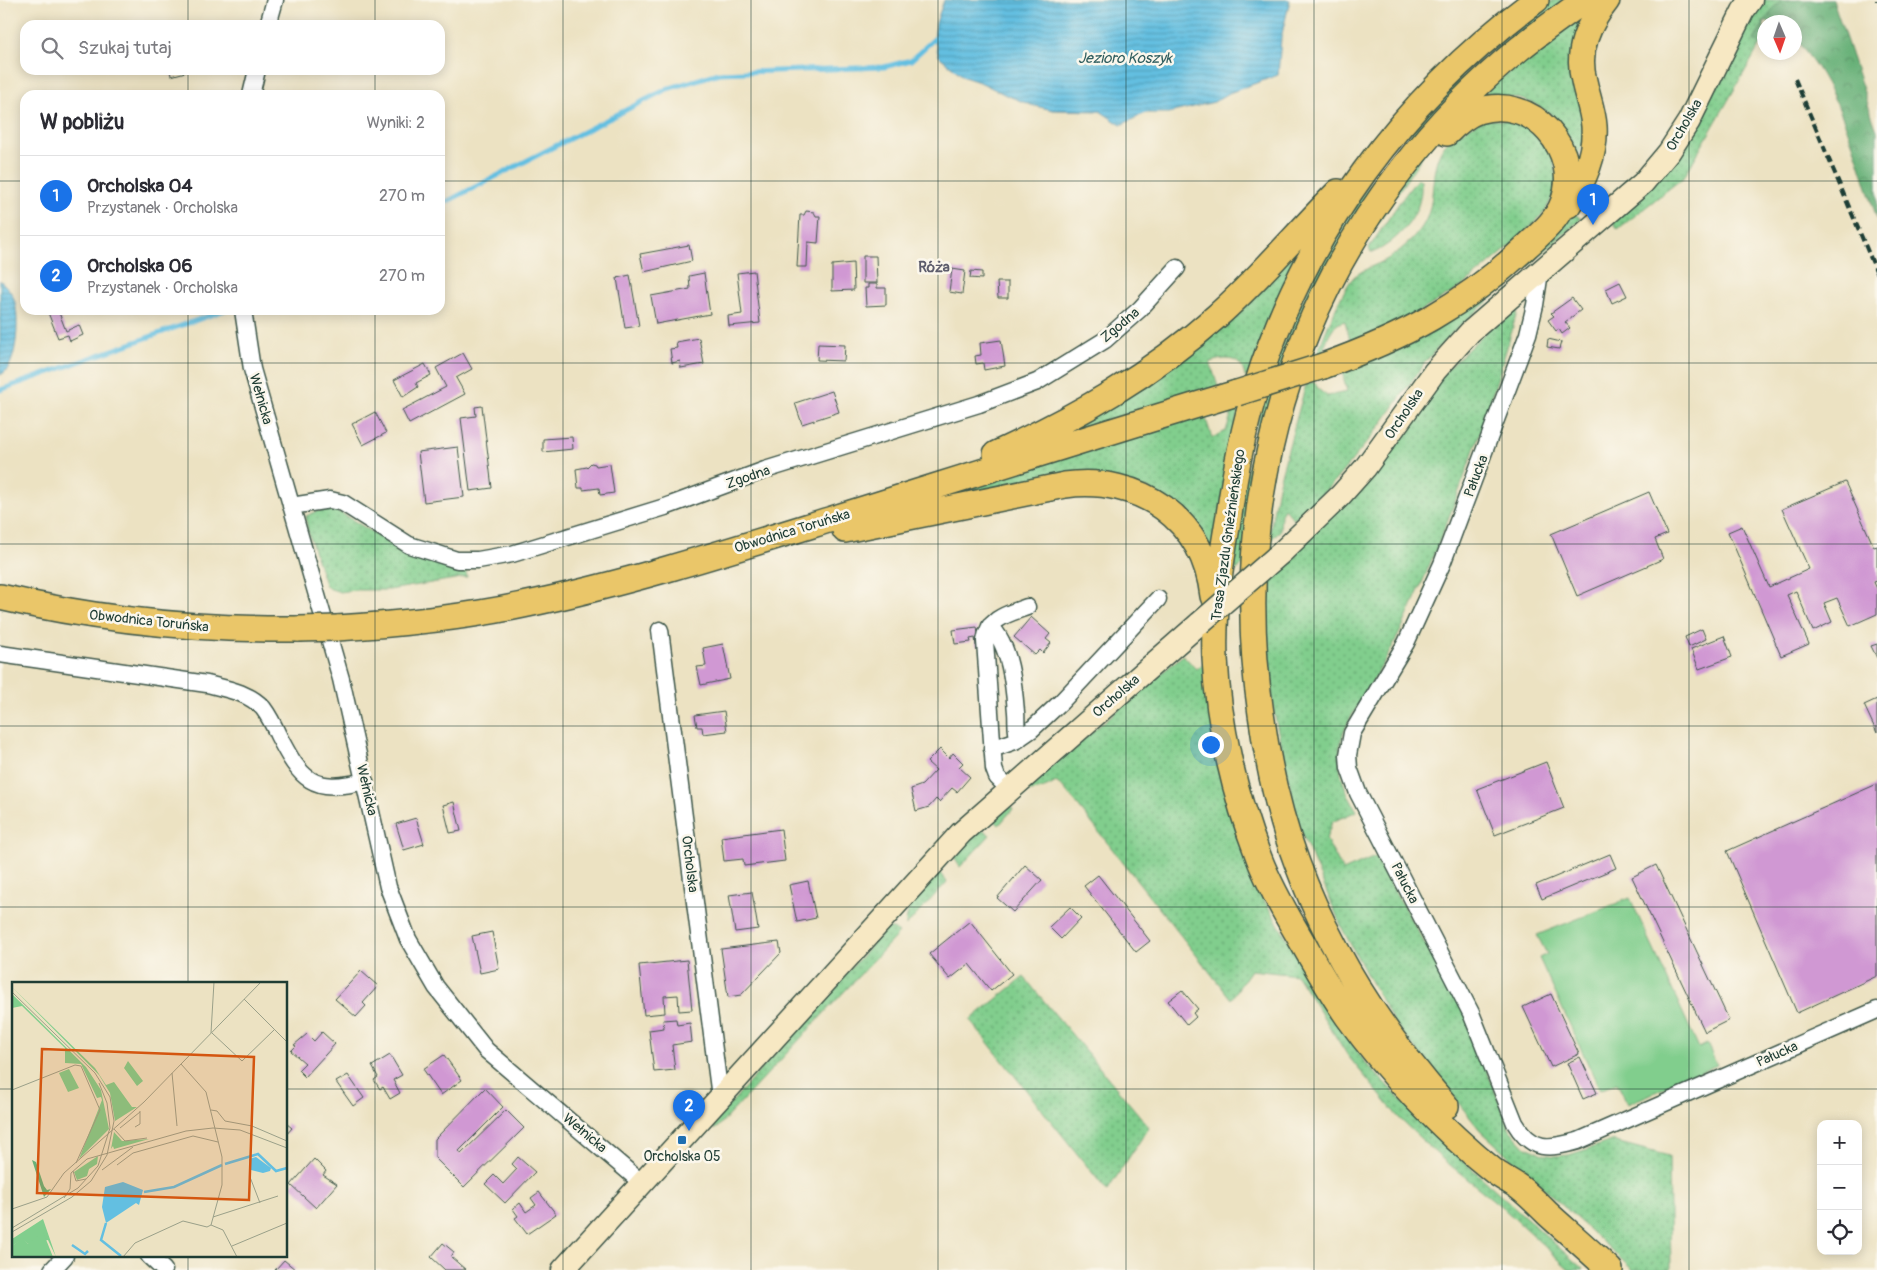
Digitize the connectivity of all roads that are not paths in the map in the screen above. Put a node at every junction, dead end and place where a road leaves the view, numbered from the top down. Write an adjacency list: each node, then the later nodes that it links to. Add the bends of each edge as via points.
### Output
1 (275, 0): 6 (street)
2 (1536, 0): 9 (main road, Trasa Zjazdu Gnieźnieńskiego, via 1454,68)
3 (1585, 0): 10 (main road, Trasa Zjazdu Gnieźnieńskiego, via 1518,50 1459,103 1402,168)
4 (1607, 0): 11 (main road, via 1595,16 1582,46 1582,74 1594,126 1590,159 1574,195)
5 (1751, 0): 13 (street, Orcholska, via 1689,122 1669,152 1642,183)
6 (269, 20)
7 (256, 75): 8 (street)
8 (252, 90)
9 (1382, 146): 16 (main road, via 1237,298 1158,364 1058,425 926,486); 21 (main road, Trasa Zjazdu Gnieźnieńskiego, via 1320,240 1295,288 1265,360 1244,429 1216,606)
10 (1377, 204): 11 (main road, via 1454,126 1479,111 1501,108 1534,118 1557,140 1567,168 1567,188 1563,204); 32 (main road, Trasa Zjazdu Gnieźnieńskiego, via 1343,257 1312,320 1289,380 1270,450 1258,519 1251,596 1254,659 1263,731 1274,787 1297,863 1339,953 1405,1056)
11 (1552, 220): 16 (main road, Obwodnica Toruńska, bridge, via 1489,280 1444,312 1389,340 1323,366)
12 (1177, 268): 15 (street, Zgodna, via 1140,309 1105,340 1037,382 980,404 765,470 665,507 512,554 457,560 409,544 343,503 330,500)
13 (1540, 272): 21 (street, Orcholska, bridge, via 1470,332 1435,371 1365,468 1310,526); 29 (street, Pałucka, via 1528,334 1442,564 1406,643 1352,733 1349,768 1358,792 1471,1013 1515,1123 1522,1135 1535,1145 1555,1148 1578,1140)
14 (244, 315): 15 (street, Wełnicka, via 252,369)
15 (291, 506): 27 (street, Wełnicka, via 341,679)
16 (865, 509): 17 (main road, Obwodnica Toruńska)
17 (732, 550): 18 (main road, Obwodnica Toruńska, bridge, via 522,606 414,622 337,628 219,628 161,624 85,614); 21 (main road, via 1065,485 1107,484 1153,501 1187,531 1211,582)
18 (0, 597)
19 (1158, 599): 25 (street, via 1060,702)
20 (1027, 607): 22 (street, via 998,618)
21 (1207, 623): 28 (street, Orcholska); 32 (main road, Trasa Zjazdu Gnieźnieńskiego, via 1232,771 1254,845 1279,901 1348,1017 1399,1079 1487,1165)
22 (990, 626): 25 (street, via 998,636 1010,668); 26 (street, via 985,641)
23 (660, 630): 30 (street, Orcholska)
24 (0, 654): 27 (street, via 233,690 249,696 262,708 290,759 306,778 328,786)
25 (1019, 739): 26 (street)
26 (992, 749): 28 (street, via 995,773)
27 (365, 781): 31 (street, Wełnicka, via 388,887 408,940 436,987 486,1050)
28 (1010, 790): 30 (street, Orcholska, via 961,833)
29 (1877, 1010)
30 (720, 1097): 31 (street, Orcholska)
31 (642, 1183): 37 (street, Orcholska)
32 (1520, 1188): 38 (main road, Trasa Zjazdu Gnieźnieńskiego)
33 (63, 1258): 35 (street)
34 (151, 1258): 36 (street)
35 (52, 1270)
36 (164, 1270)
37 (563, 1270)
38 (1610, 1270)

